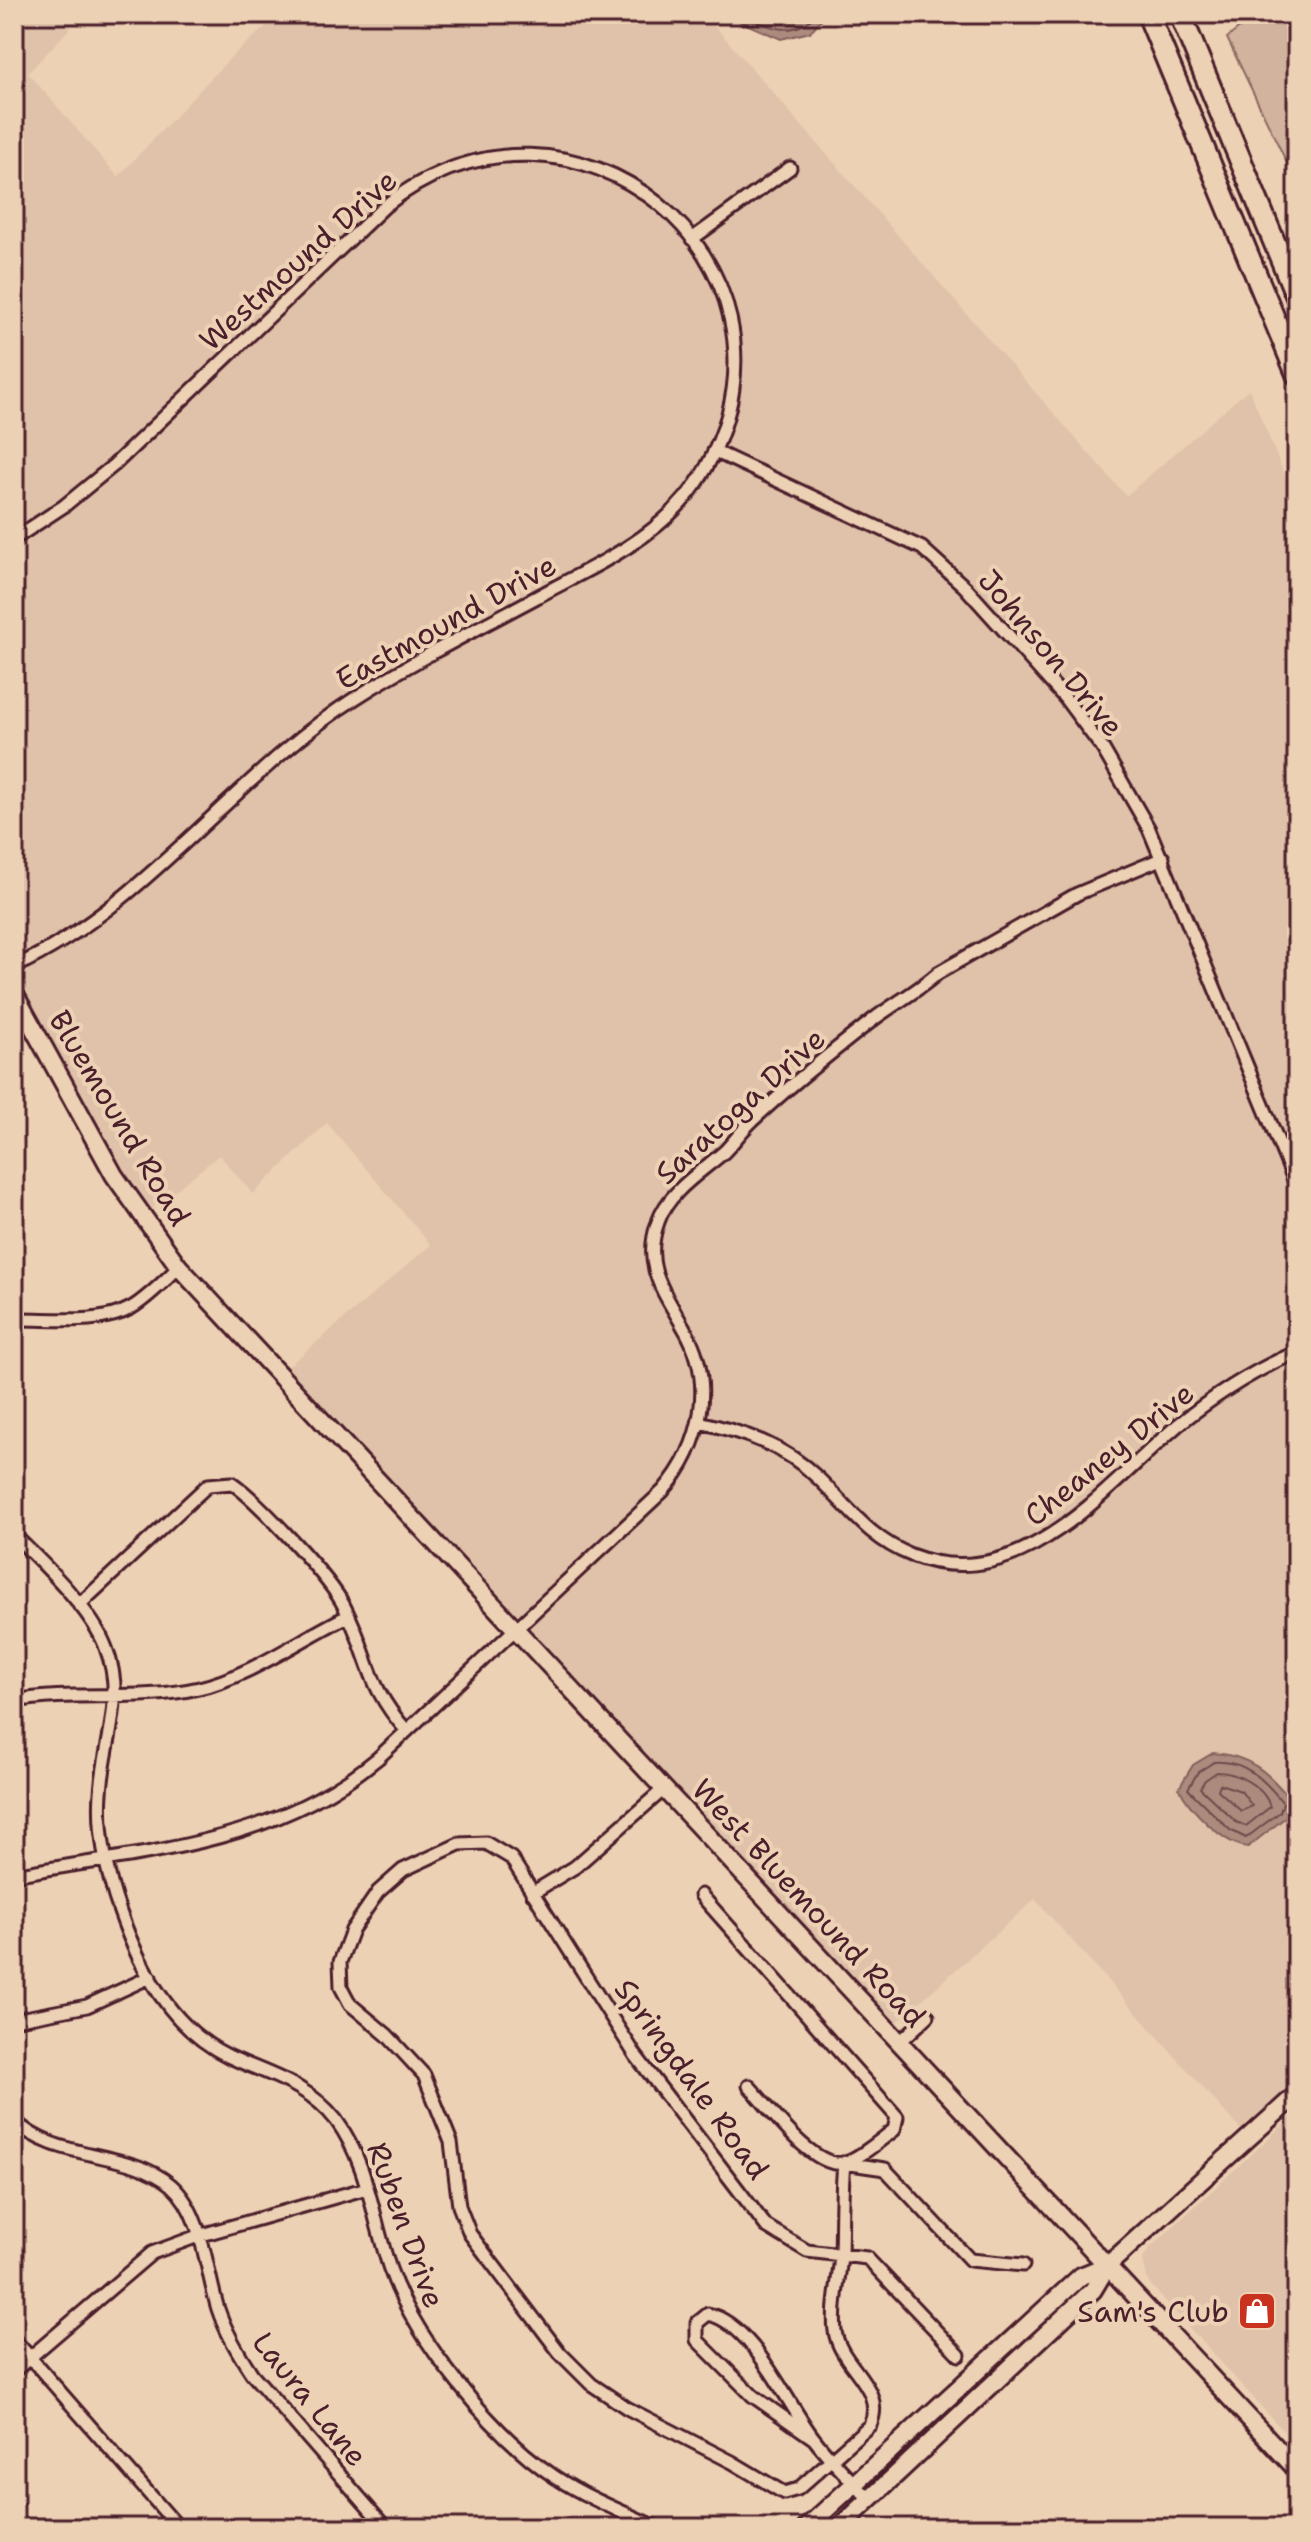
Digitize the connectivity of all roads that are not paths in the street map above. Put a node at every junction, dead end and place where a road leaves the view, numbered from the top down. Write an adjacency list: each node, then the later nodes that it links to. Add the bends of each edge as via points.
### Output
1 (1148, 14): 6 (highway)
2 (1180, 14): 5 (highway)
3 (790, 168): 4 (street)
4 (692, 239): 7 (street, Eastmound Drive, via 718,282 731,332 730,402); 8 (street, Westmound Drive, via 636,187 572,160 505,155 433,174 377,214 93,483)
5 (1297, 297)
6 (1297, 374)
7 (714, 451): 9 (street, Johnson Drive, via 903,538 947,568 1082,720); 10 (street, Eastmound Drive, via 686,499 657,527 355,699 272,760 106,910)
8 (14, 539)
9 (1163, 858): 12 (street, Johnson Drive); 17 (street, Saratoga Drive, via 1077,894 938,973 826,1058 671,1199 653,1237 654,1273 695,1351 702,1390)
10 (14, 967)
11 (14, 993): 13 (main road, Bluemound Road, via 121,1186)
12 (1297, 1187)
13 (179, 1267): 14 (street, via 121,1312); 16 (main road, Bluemound Road)
14 (14, 1319)
15 (1297, 1352): 17 (street, Cheaney Drive, via 1192,1415 1043,1541 983,1563 937,1562 895,1548 859,1523 818,1478 784,1452 752,1436)
16 (278, 1375): 21 (main road, West Bluemound Road)
17 (699, 1422): 21 (street, Saratoga Drive, via 686,1459 668,1485)
18 (14, 1535): 19 (street, Ruben Drive)
19 (79, 1605): 20 (street, via 208,1485 225,1481 240,1488 324,1577); 22 (street, Ruben Drive, via 105,1645)
20 (348, 1616): 22 (street, via 218,1683 186,1691); 24 (street, via 379,1697)
21 (516, 1629): 24 (street, Saratoga Drive); 25 (main road, West Bluemound Road)
22 (116, 1695): 23 (street); 26 (street, Ruben Drive, via 101,1791)
23 (14, 1701)
24 (407, 1731): 26 (street, Saratoga Drive, via 354,1778 298,1812 224,1836)
25 (665, 1788): 28 (street, via 575,1867); 33 (main road, West Bluemound Road)
26 (107, 1858): 27 (street, Saratoga Drive); 30 (street, Ruben Drive, via 119,1909)
27 (14, 1875)
28 (532, 1893): 40 (street, Springdale Road, via 636,2056 766,2226 807,2251); 50 (street, Springdale Road, via 511,1858 486,1843 459,1844 403,1870 378,1892 352,1930 340,1962 341,1987 350,2004 424,2075 451,2142 459,2206 470,2234 560,2353 591,2384 627,2408 784,2493 798,2489)
29 (701, 1895): 37 (street, via 897,2117 894,2130)
30 (150, 1977): 32 (street, via 87,2006); 38 (street, Ruben Drive, via 172,2012 196,2036 227,2056 287,2080 324,2106 347,2136)
31 (928, 2016): 33 (street)
32 (14, 2020)
33 (900, 2042): 42 (main road, West Bluemound Road)
34 (749, 2086): 37 (street, Springdale Road, via 806,2149 828,2163)
35 (1297, 2094): 42 (main road)
36 (14, 2120): 39 (street, Laura Lane, via 43,2140 164,2180 187,2206)
37 (844, 2163): 40 (street, Springdale Road); 41 (street, via 885,2169 970,2260)
38 (367, 2188): 39 (street); 56 (street, Ruben Drive, via 398,2291 436,2355 533,2460 576,2490)
39 (198, 2236): 45 (street, via 170,2244 139,2263); 55 (street, Laura Lane, via 218,2309 252,2374)
40 (841, 2255): 44 (street, Springdale Road, via 867,2258); 50 (street, Springdale Road, via 835,2331 866,2384 875,2413 870,2425)
41 (1023, 2265)
42 (1108, 2265): 47 (main road, via 1081,2276); 48 (main road, via 1093,2290); 51 (main road, West Bluemound Road)
43 (14, 2339): 45 (street)
44 (959, 2355)
45 (30, 2357): 46 (street); 54 (street)
46 (14, 2371)
47 (936, 2409): 48 (street); 52 (main road)
48 (951, 2426): 53 (main road)
49 (813, 2438): 49 (street, via 777,2377 723,2317 708,2314 697,2323 697,2340 753,2396); 50 (street)
50 (833, 2460): 52 (street)
51 (1297, 2470)
52 (855, 2483): 53 (street); 57 (main road)
53 (870, 2500): 58 (main road)
54 (179, 2528)
55 (386, 2528)
56 (656, 2528)
57 (806, 2528)
58 (839, 2528)

